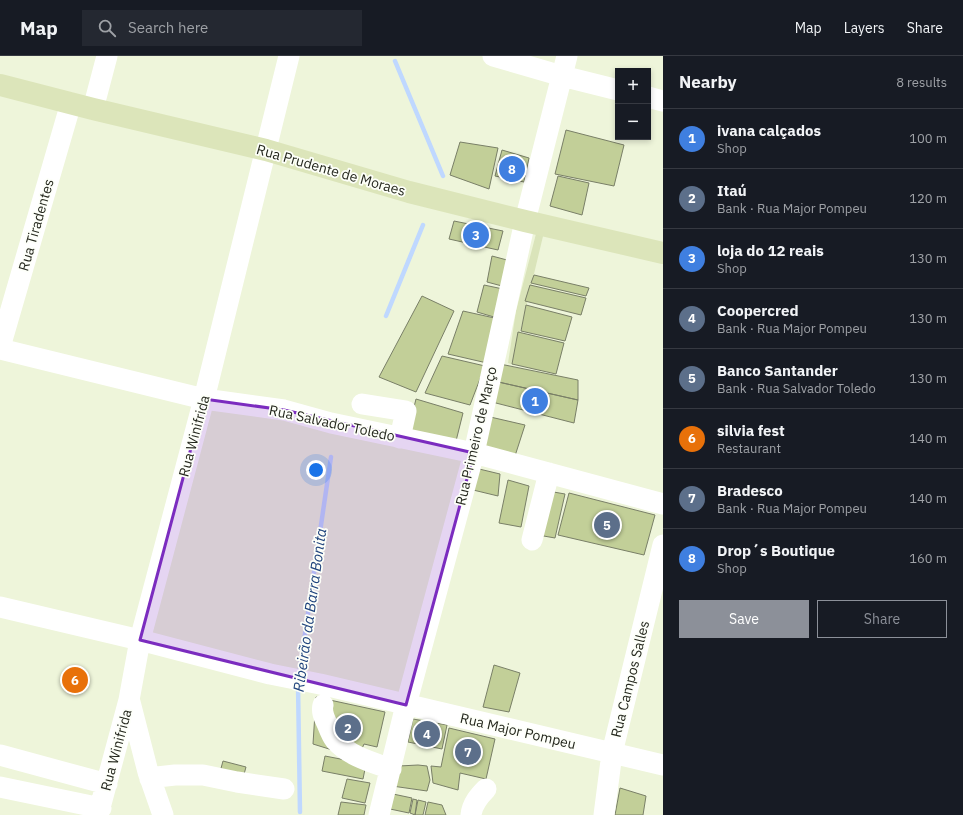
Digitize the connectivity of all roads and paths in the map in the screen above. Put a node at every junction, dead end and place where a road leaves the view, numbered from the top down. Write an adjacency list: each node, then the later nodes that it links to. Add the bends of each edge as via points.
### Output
1 (106, 56): 11 (street)
2 (289, 56): 12 (street, Rua Winifrida)
3 (493, 56): 5 (street)
4 (568, 56): 5 (street, Rua Primeiro de Março)
5 (562, 76): 7 (street); 13 (street, Rua Primeiro de Março)
6 (0, 85): 10 (main road, Rua Prudente de Moraes)
7 (615, 89)
8 (651, 98): 9 (street)
9 (663, 101)
10 (71, 103): 11 (main road, Rua Prudente de Moraes); 15 (street, Rua Tiradentes)
11 (93, 109): 12 (main road, Rua Prudente de Moraes)
12 (266, 150): 13 (main road, Rua Prudente de Moraes, via 409,192); 16 (street, Rua Winifrida)
13 (525, 221): 14 (main road, Rua Prudente de Moraes); 19 (street, Rua Primeiro de Março)
14 (663, 253)
15 (0, 348): 16 (street, Rua Salvador Toledo)
16 (204, 399): 18 (street, Rua Salvador Toledo, via 284,410 331,424); 25 (street, Rua Winifrida)
17 (362, 404): 18 (street, via 397,409)
18 (395, 437): 19 (street, Rua Salvador Toledo)
19 (474, 453): 20 (street, Rua Salvador Toledo); 28 (street, Rua Primeiro de Março)
20 (549, 473): 21 (street, Rua Salvador Toledo); 22 (street)
21 (663, 504)
22 (532, 540)
23 (663, 545): 29 (street, Rua Campos Salles)
24 (0, 607): 25 (street, Rua Major Pompeu)
25 (140, 640): 26 (street, Rua Winifrida); 28 (street, Rua Major Pompeu, via 270,674)
26 (129, 700): 33 (street, Rua Winifrida); 34 (street)
27 (323, 705): 32 (street, via 322,713 334,739 344,748 366,760)
28 (406, 705): 29 (street, Rua Major Pompeu); 32 (street, Rua Primeiro de Março)
29 (612, 754): 31 (street, Rua Major Pompeu); 42 (street, Rua Campos Salles)
30 (0, 755): 33 (street)
31 (663, 765)
32 (390, 768): 40 (street, Rua Primeiro de Março)
33 (109, 775): 34 (street, via 125,765 136,767); 38 (street, Rua Winifrida)
34 (149, 776): 36 (street, via 203,775); 39 (street)
35 (0, 787): 38 (street)
36 (284, 789)
37 (486, 789): 41 (street, via 474,803)
38 (100, 811)
39 (163, 815)
40 (379, 815)
41 (471, 815)
42 (604, 815)

